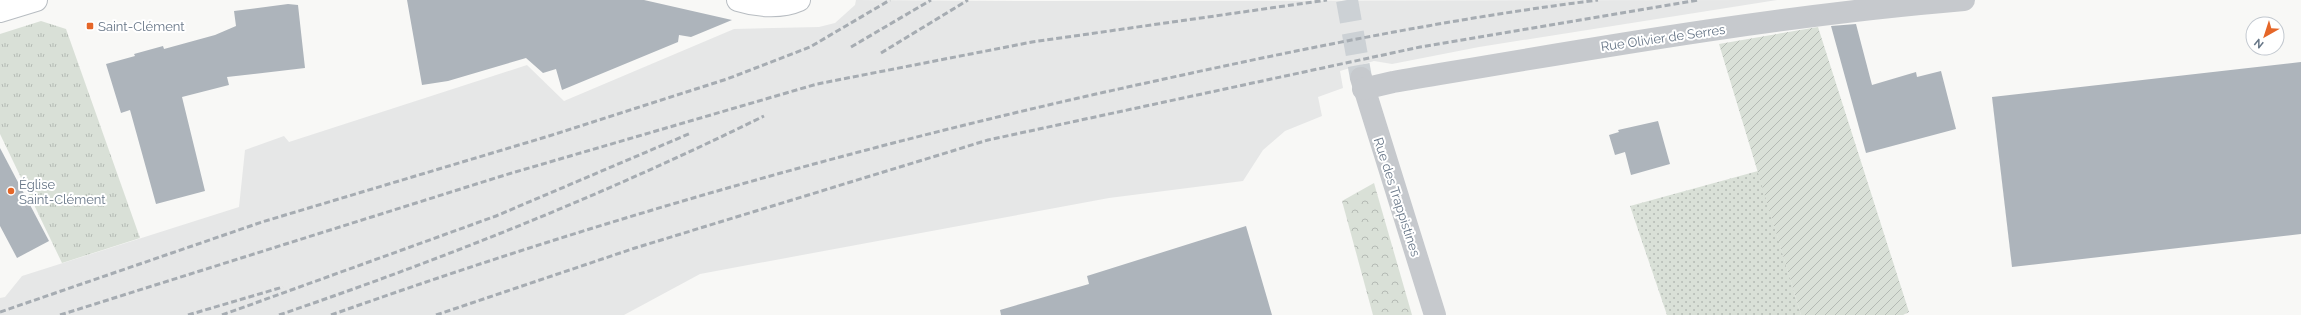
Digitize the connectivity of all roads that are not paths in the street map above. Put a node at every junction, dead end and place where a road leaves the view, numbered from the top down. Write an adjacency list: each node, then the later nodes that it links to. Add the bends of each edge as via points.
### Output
1 (36, 0): 5 (main road)
2 (738, 0): 3 (main road, via 752,4 789,4)
3 (800, 0)
4 (1964, 0): 6 (street, Rue Olivier de Serres, via 1866,8 1393,82)
5 (0, 10)
6 (1362, 83): 7 (street, Rue des Trappistines)
7 (1435, 315)

